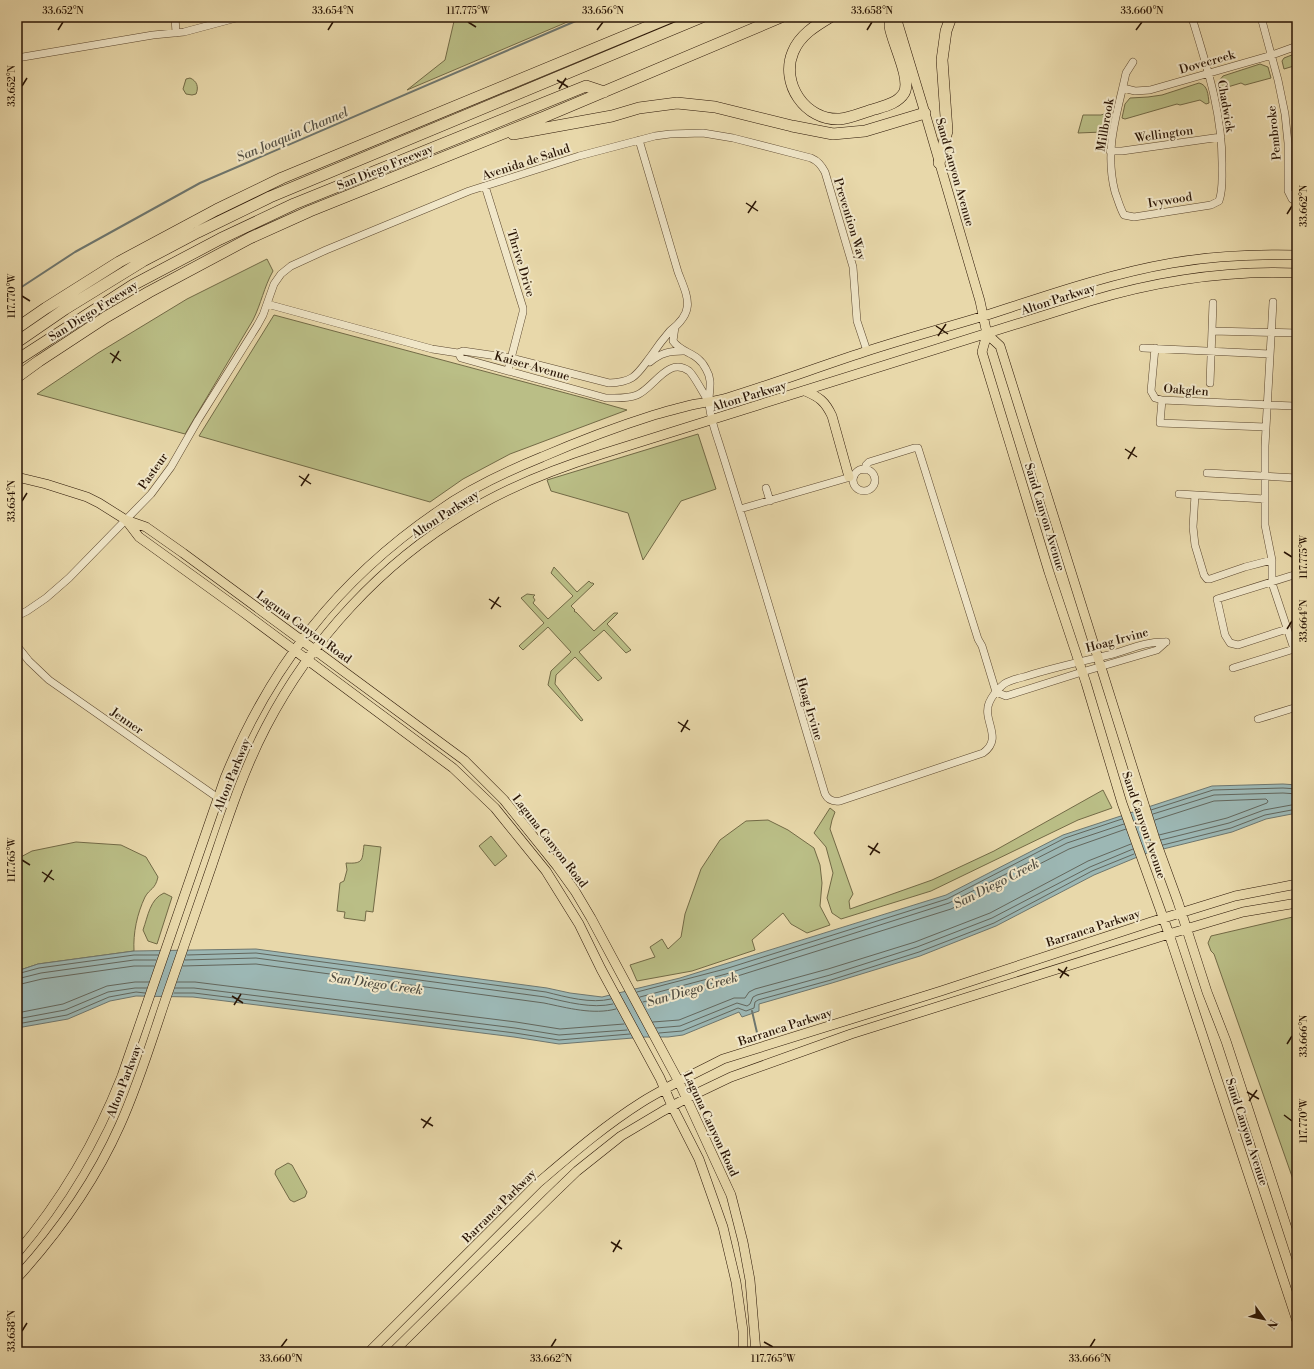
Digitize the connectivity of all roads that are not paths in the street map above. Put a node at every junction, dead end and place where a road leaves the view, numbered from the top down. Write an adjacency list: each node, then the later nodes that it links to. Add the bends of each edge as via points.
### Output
1 (174, 17): 12 (street)
2 (240, 17): 12 (street)
3 (671, 17): 38 (highway, via 282,178 233,201 119,262)
4 (702, 17): 43 (highway, San Diego Freeway, via 270,196 137,265)
5 (781, 17): 19 (highway, San Diego Freeway)
6 (830, 17): 7 (highway, via 813,27 798,42 790,60 790,77 795,93 809,109 830,118 840,119 887,105 904,94 906,88 903,69 890,26)
7 (891, 17)
8 (896, 17): 20 (main road, Sand Canyon Avenue)
9 (951, 17): 25 (highway, via 946,31 942,60 947,131)
10 (1190, 17): 17 (street, Chadwick)
11 (1261, 17): 14 (street, Pembroke)
12 (176, 33): 15 (street)
13 (1297, 46): 14 (street, Dovecreek)
14 (1272, 55): 17 (street, Dovecreek); 28 (street, Pembroke, via 1285,114 1288,191)
15 (17, 58)
16 (1132, 62): 18 (street, Millbrook, via 1126,73)
17 (1209, 74): 18 (street, Dovecreek, via 1150,90 1135,91); 21 (street, Chadwick)
18 (1123, 88): 24 (street, Millbrook)
19 (604, 92): 22 (highway, San Diego Freeway); 52 (highway, via 586,86 294,204 132,285)
20 (925, 113): 22 (highway, via 866,131 833,134 715,107 677,103); 25 (main road, Sand Canyon Avenue)
21 (1221, 137): 24 (street, Wellington, via 1122,151); 29 (street, Chadwick)
22 (489, 139): 55 (highway, San Diego Freeway, via 250,238 106,317)
23 (639, 140): 26 (street, Avenida de Salud, via 670,134 703,133 811,158); 27 (street, Avenida de Salud, via 585,154); 37 (street, Kaiser Avenue, via 688,302 687,310)
24 (1110, 150): 30 (street, Millbrook, via 1112,180)
25 (940, 163): 36 (main road, Sand Canyon Avenue)
26 (821, 165): 48 (street, Prevention Way, via 853,267 857,321)
27 (485, 186): 35 (street, Avenida de Salud, via 291,266 274,284); 51 (street, Thrive Drive, via 523,308)
28 (1294, 200)
29 (1220, 201): 30 (street, Ivywood, via 1212,205 1134,217)
30 (1124, 215)
31 (1297, 255): 36 (main road, Alton Parkway, via 1232,257 1172,263 1106,278)
32 (1297, 273): 42 (main road, Alton Parkway, via 1202,277 1155,284)
33 (1273, 302): 40 (street)
34 (1213, 303): 39 (street)
35 (267, 304): 49 (street, Kaiser Avenue, via 432,349); 76 (street, Pasteur, via 263,316 168,472)
36 (983, 316): 42 (main road, Sand Canyon Avenue); 48 (main road, Alton Parkway)
37 (675, 326): 47 (street, via 673,341); 53 (street, Kaiser Avenue)
38 (17, 328)
39 (1212, 331): 40 (street); 46 (street)
40 (1271, 332): 41 (street); 50 (street)
41 (1297, 333)
42 (987, 334): 57 (main road, Alton Parkway); 87 (main road, Sand Canyon Avenue, via 1000,346); 89 (main road, Sand Canyon Avenue, via 982,352 1048,572)
43 (17, 342)
44 (1143, 348): 45 (street)
45 (1155, 348): 46 (street); 58 (street, Oakglen, via 1151,391 1155,398)
46 (1210, 350): 50 (street); 56 (street)
47 (684, 351): 53 (street, Kaiser Avenue, via 666,352); 59 (street, via 696,356 708,371 711,383)
48 (866, 351): 59 (main road, Alton Parkway)
49 (458, 353): 51 (street, Kaiser Avenue, via 463,351); 54 (street, Kaiser Avenue, via 462,358)
50 (1270, 354): 60 (street)
51 (511, 358): 53 (street, Kaiser Avenue, via 609,383 618,383 633,377); 54 (street, Thrive Drive)
52 (17, 360)
53 (645, 366)
54 (508, 370): 59 (street, Kaiser Avenue, via 606,398 625,398 643,392 666,370 682,368 689,371)
55 (17, 377)
56 (1210, 383)
57 (805, 391): 62 (main road, Alton Parkway); 66 (main road, via 825,403 830,412)
58 (1162, 400): 60 (street, Oakglen); 63 (street, via 1160,423)
59 (709, 402): 62 (street, Hoag Irvine); 82 (main road, Alton Parkway, via 654,415 575,442 482,484 437,511 379,556 332,603)
60 (1268, 405): 61 (street, Oakglen); 63 (street)
61 (1294, 406)
62 (712, 420): 75 (street, Hoag Irvine); 86 (main road, Alton Parkway, via 554,470 499,494 465,513 422,542 383,576 344,614)
63 (1266, 427): 68 (street)
64 (865, 470): 66 (street); 66 (street, via 871,473 874,479 873,486 867,491 857,489); 93 (street, via 869,462 918,448)
65 (1207, 473): 68 (street)
66 (851, 476): 74 (street)
67 (17, 477): 76 (main road, Laguna Canyon Road, via 87,497)
68 (1265, 477): 69 (street); 73 (street)
69 (1297, 478)
70 (766, 488): 74 (street)
71 (1179, 494): 72 (street)
72 (1195, 495): 73 (street); 77 (street, via 1195,545 1207,579)
73 (1265, 499): 77 (street, via 1265,525)
74 (770, 500): 75 (street)
75 (740, 509): 93 (street, Hoag Irvine, via 824,794 828,798 840,801 983,753 989,749 992,742 988,712 989,703)
76 (126, 520): 80 (street, Pasteur, via 56,590); 82 (main road, Laguna Canyon Road, via 152,531); 85 (main road, Laguna Canyon Road, via 139,537)
77 (1272, 560): 79 (street)
78 (1297, 574): 79 (street)
79 (1272, 583): 81 (street); 81 (street, via 1217,599 1225,635 1230,643 1238,645)
80 (17, 616)
81 (1287, 629): 84 (street)
82 (302, 640): 85 (main road, Alton Parkway); 86 (main road, Laguna Canyon Road)
83 (17, 646): 96 (street, Jenner, via 49,680)
84 (1296, 649): 91 (street)
85 (295, 650): 88 (main road, Laguna Canyon Road); 96 (main road, Alton Parkway, via 248,725)
86 (315, 650): 88 (main road, Alton Parkway); 104 (main road, Laguna Canyon Road, via 464,760 504,800 575,891)
87 (1098, 657): 89 (street, Hoag Irvine); 90 (main road, Sand Canyon Avenue); 90 (street, Hoag Irvine, via 1154,641 1166,642 1157,650)
88 (308, 660): 97 (main road, Alton Parkway, via 266,727); 105 (main road, Laguna Canyon Road, via 453,768 495,808 546,871 579,924)
89 (1078, 662): 92 (main road, Sand Canyon Avenue); 93 (street, Hoag Irvine, via 1005,683)
90 (1101, 667): 92 (street, Hoag Irvine); 100 (main road, Sand Canyon Avenue)
91 (1233, 668)
92 (1082, 672): 93 (street, Hoag Irvine, via 1006,696); 101 (main road, Sand Canyon Avenue, via 1122,803)
93 (996, 692)
94 (1297, 707): 95 (street)
95 (1258, 719)
96 (218, 798): 97 (street, Jenner); 108 (main road, Alton Parkway, via 116,1090 79,1167 56,1204)
97 (231, 807): 110 (main road, Alton Parkway, via 164,1006 119,1127 69,1215)
98 (1297, 884): 100 (main road, Barranca Parkway, via 1235,896)
99 (1297, 903): 102 (main road, via 1243,912)
100 (1181, 913): 101 (main road, Barranca Parkway); 102 (main road, Sand Canyon Avenue)
101 (1163, 918): 103 (main road, Sand Canyon Avenue); 104 (main road, Barranca Parkway, via 723,1059)
102 (1186, 929): 103 (main road); 109 (main road, Sand Canyon Avenue, via 1226,1041)
103 (1169, 934): 106 (main road, via 851,1034 731,1077); 111 (main road, Sand Canyon Avenue)
104 (679, 1082): 105 (main road, Barranca Parkway); 106 (main road, Laguna Canyon Road)
105 (664, 1090): 107 (main road, Laguna Canyon Road); 112 (main road, Barranca Parkway, via 595,1134 538,1183)
106 (687, 1098): 107 (main road); 115 (main road, Laguna Canyon Road, via 733,1203 750,1280)
107 (672, 1106): 113 (main road, via 622,1136 577,1172); 114 (main road, Laguna Canyon Road, via 699,1159 723,1227 736,1282 743,1331)
108 (17, 1253)
109 (1297, 1259)
110 (17, 1278)
111 (1297, 1321)
112 (369, 1352)
113 (393, 1352)
114 (743, 1352)
115 (756, 1352)

